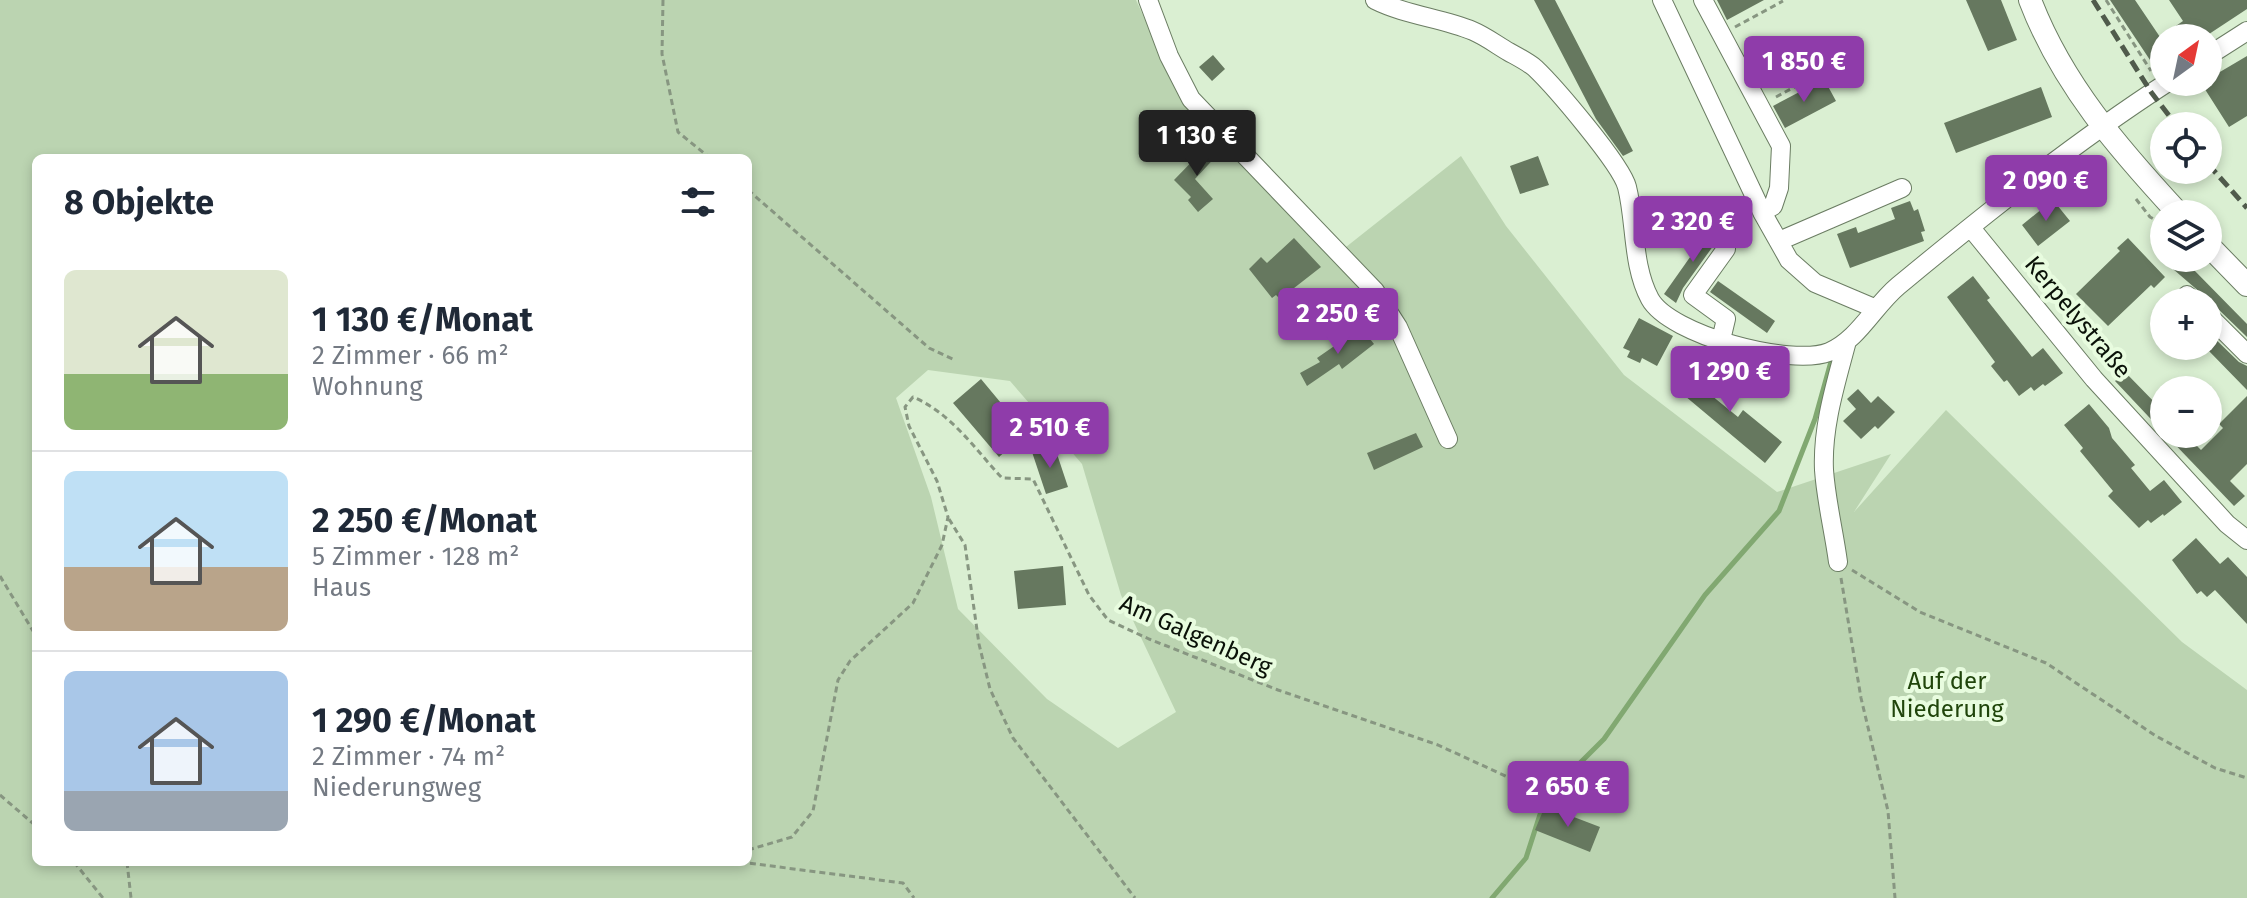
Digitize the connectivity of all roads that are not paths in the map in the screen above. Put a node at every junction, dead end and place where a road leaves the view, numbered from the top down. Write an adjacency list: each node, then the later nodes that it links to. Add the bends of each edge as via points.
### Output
1 (1148, 0): 23 (street, via 1191,99 1375,291 1398,327)
2 (1375, 0): 20 (street, via 1474,31 1533,66 1626,183 1641,278 1651,302 1668,317)
3 (1662, 0): 12 (street)
4 (1703, 0): 12 (street, via 1781,146 1779,188 1773,206)
5 (2030, 0): 9 (main road, via 2067,76)
6 (2247, 31): 7 (street)
7 (2222, 47)
8 (2150, 94): 9 (street)
9 (2102, 127): 11 (main road); 13 (street)
10 (1902, 188): 14 (street)
11 (2167, 200)
12 (1762, 212): 14 (street)
13 (1971, 228): 18 (street); 24 (street, Kerpelystraße, via 2094,379)
14 (1779, 241): 18 (street, via 1789,260 1815,283)
15 (1726, 249): 20 (street, via 1693,295 1726,319)
16 (2222, 259): 17 (main road)
17 (2247, 285)
18 (1874, 308): 21 (street)
19 (2222, 329): 22 (street)
20 (1721, 340): 21 (street, via 1771,353 1806,355 1827,353)
21 (1847, 341): 25 (street, via 1829,413 1824,471)
22 (2247, 354)
23 (1448, 439)
24 (2247, 540)
25 (1838, 562)

